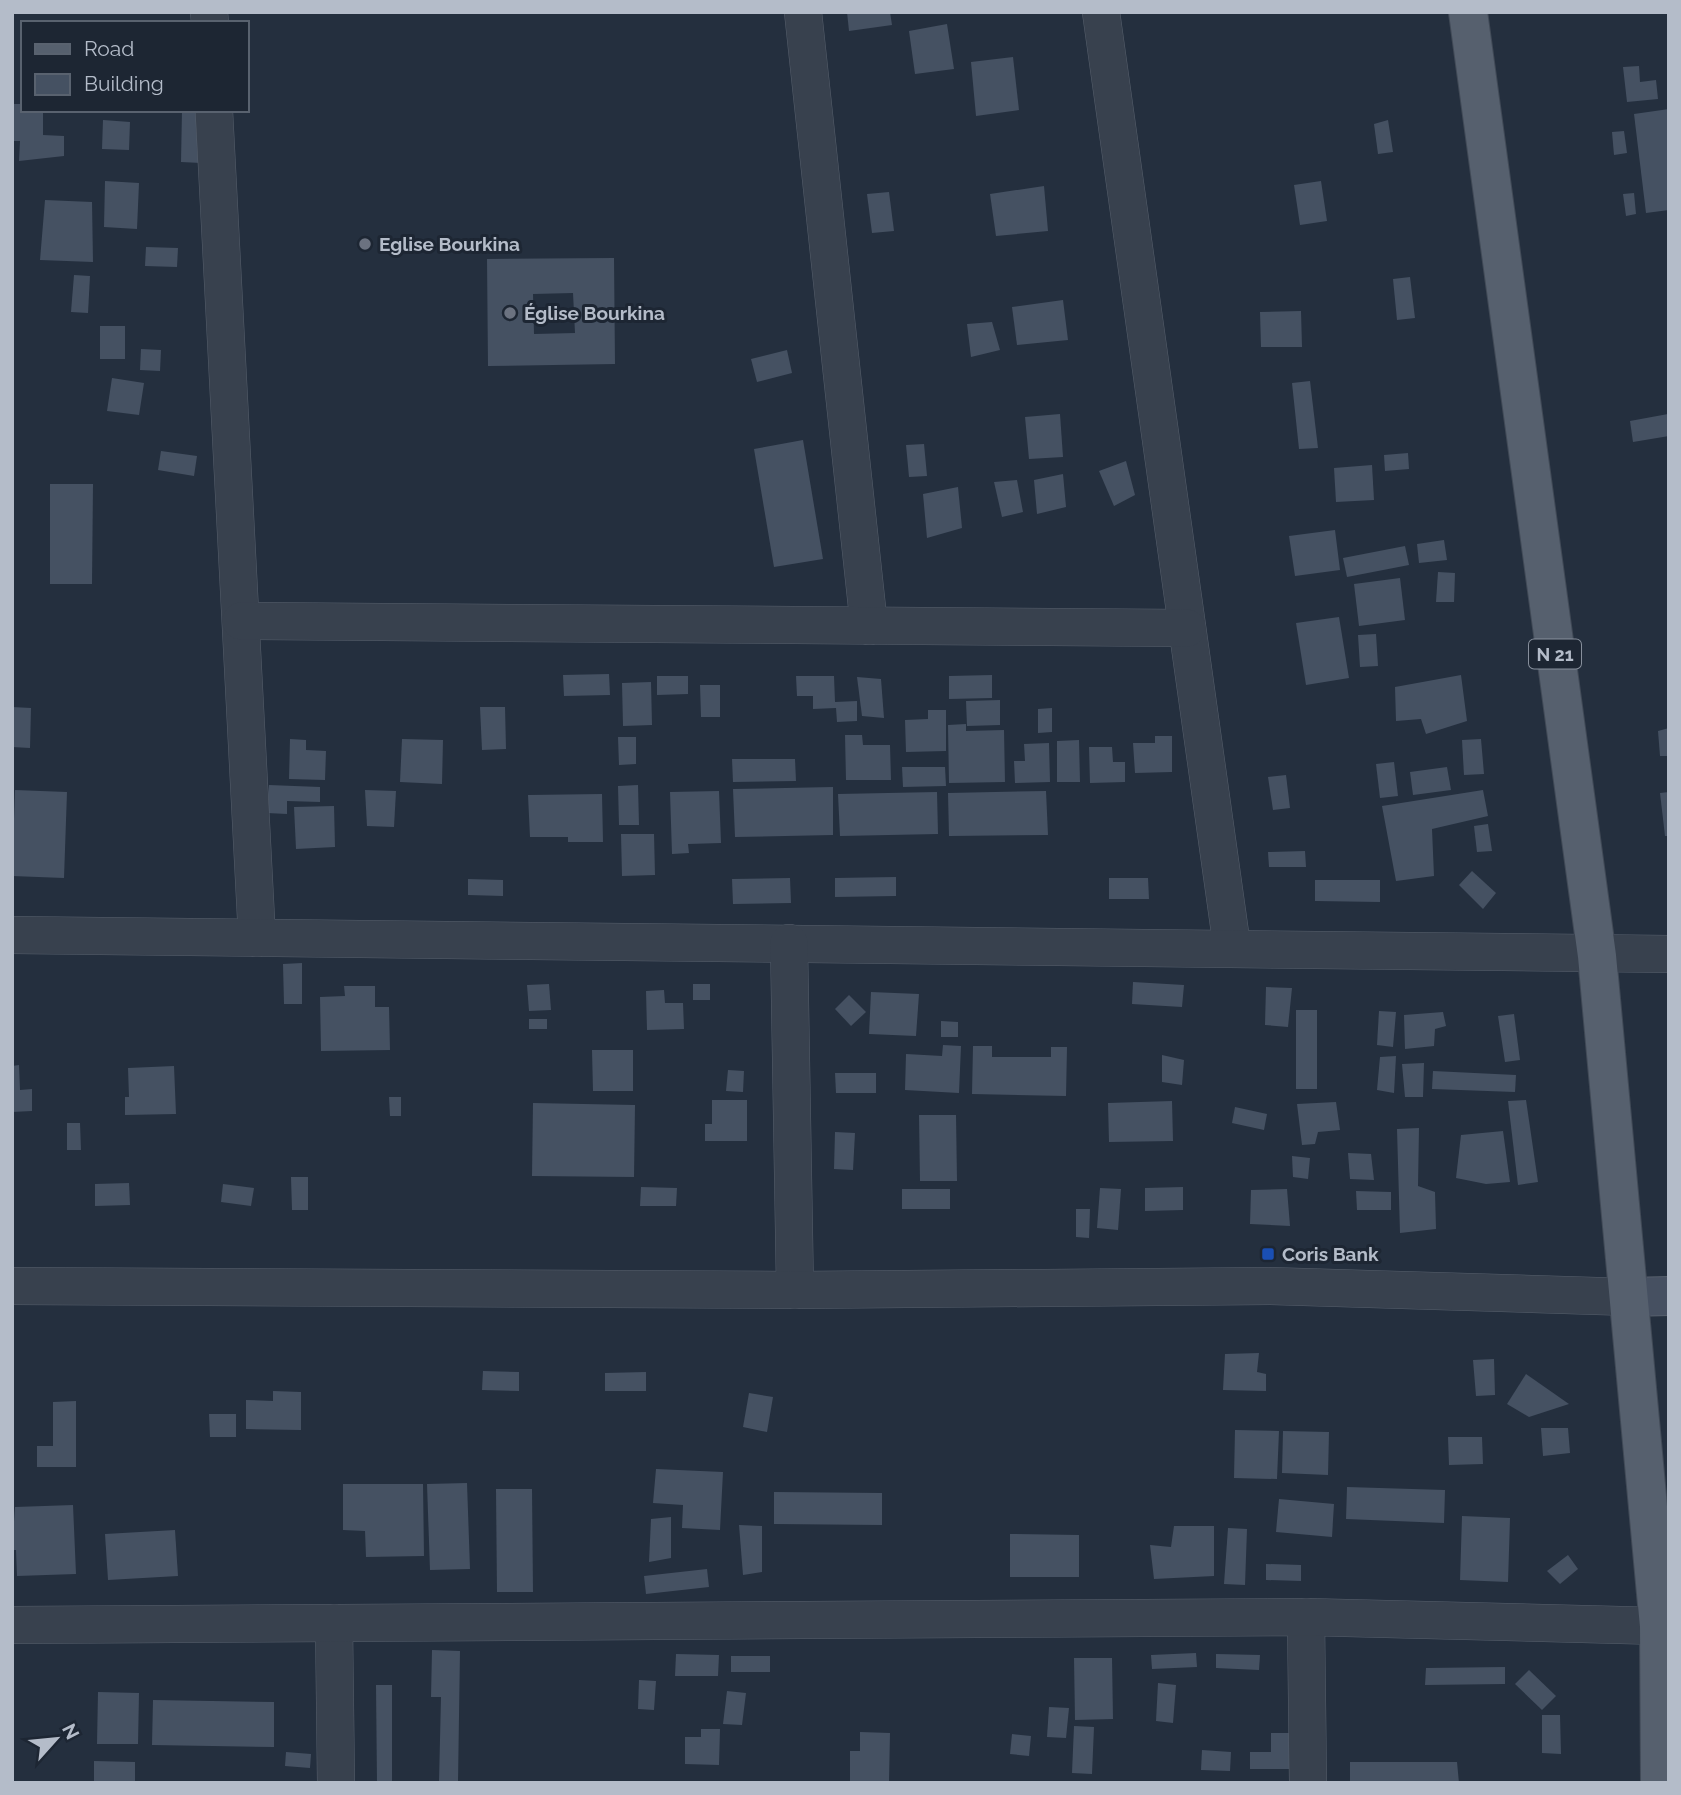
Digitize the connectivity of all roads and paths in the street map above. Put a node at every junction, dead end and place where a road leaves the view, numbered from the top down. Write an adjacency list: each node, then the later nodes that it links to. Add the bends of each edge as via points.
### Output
1 (803, 12): 6 (street)
2 (1101, 12): 7 (street)
3 (1468, 12): 13 (main road, N 21)
4 (214, 112): 5 (street)
5 (241, 621): 6 (street); 9 (street)
6 (869, 626): 7 (street)
7 (1187, 628): 11 (street)
8 (12, 935): 9 (street)
9 (257, 938): 10 (street)
10 (789, 943): 11 (street); 15 (street)
11 (1232, 947): 13 (street)
12 (1669, 954): 13 (street)
13 (1597, 956): 17 (main road, N 21)
14 (12, 1286): 15 (street)
15 (795, 1290): 17 (street, via 1270,1286)
16 (1669, 1296): 17 (street)
17 (1629, 1297): 21 (main road, N 21)
18 (1306, 1617): 19 (street); 21 (street); 23 (street)
19 (334, 1623): 20 (street); 22 (street)
20 (12, 1625)
21 (1659, 1626): 24 (main road, N 21)
22 (336, 1783)
23 (1308, 1783)
24 (1660, 1783)

